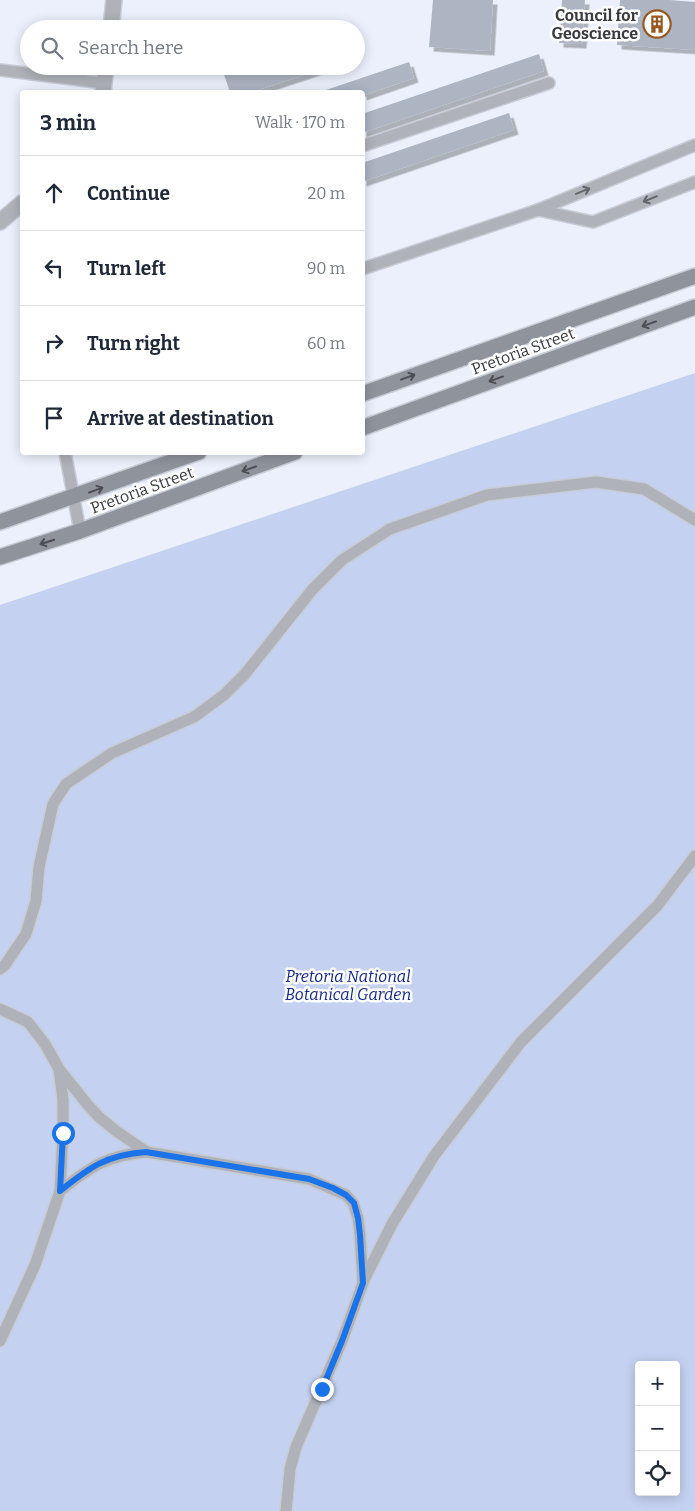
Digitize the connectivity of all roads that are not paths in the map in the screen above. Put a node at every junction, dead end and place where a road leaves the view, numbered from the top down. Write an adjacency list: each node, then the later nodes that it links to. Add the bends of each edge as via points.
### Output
1 (114, 0): 2 (street)
2 (111, 20)
3 (0, 70): 4 (lane)
4 (20, 73)
5 (29, 75): 8 (lane)
6 (105, 75): 8 (street)
7 (549, 84): 9 (lane)
8 (103, 88)
9 (365, 145)
10 (695, 145): 13 (lane, one-way to 10)
11 (695, 182): 13 (lane, one-way to 13, via 593,222)
12 (20, 204): 14 (street)
13 (538, 210): 15 (lane)
14 (2, 218)
15 (365, 268)
16 (695, 276): 18 (main road, Pretoria Street, one-way to 16)
17 (695, 307): 19 (main road, Pretoria Street, one-way to 19)
18 (365, 393)
19 (365, 427)
20 (66, 455): 23 (lane)
21 (191, 455): 23 (main road, Pretoria Street, one-way to 21)
22 (287, 455): 26 (main road, Pretoria Street, one-way to 26)
23 (73, 498): 25 (main road, Pretoria Street); 26 (lane)
24 (695, 520): 29 (lane, via 644,489 596,482 487,495 390,529 342,560 312,590 245,674 224,695 194,717 112,753 66,784 53,804 39,867 36,901 26,934)
25 (0, 522)
26 (80, 531): 27 (main road, Pretoria Street, one-way to 27)
27 (0, 557)
28 (695, 856): 34 (lane, via 657,906 521,1042 434,1156 392,1224)
29 (0, 969)
30 (0, 1009): 31 (lane, via 28,1022)
31 (59, 1069): 32 (lane, via 99,1117); 33 (lane, via 63,1100)
32 (146, 1152): 33 (lane, via 128,1153 92,1166); 34 (lane, via 309,1179 346,1195 354,1203 358,1218)
33 (60, 1191): 35 (lane, via 35,1265)
34 (363, 1283): 36 (lane, via 294,1454)
35 (0, 1341)
36 (286, 1511)

